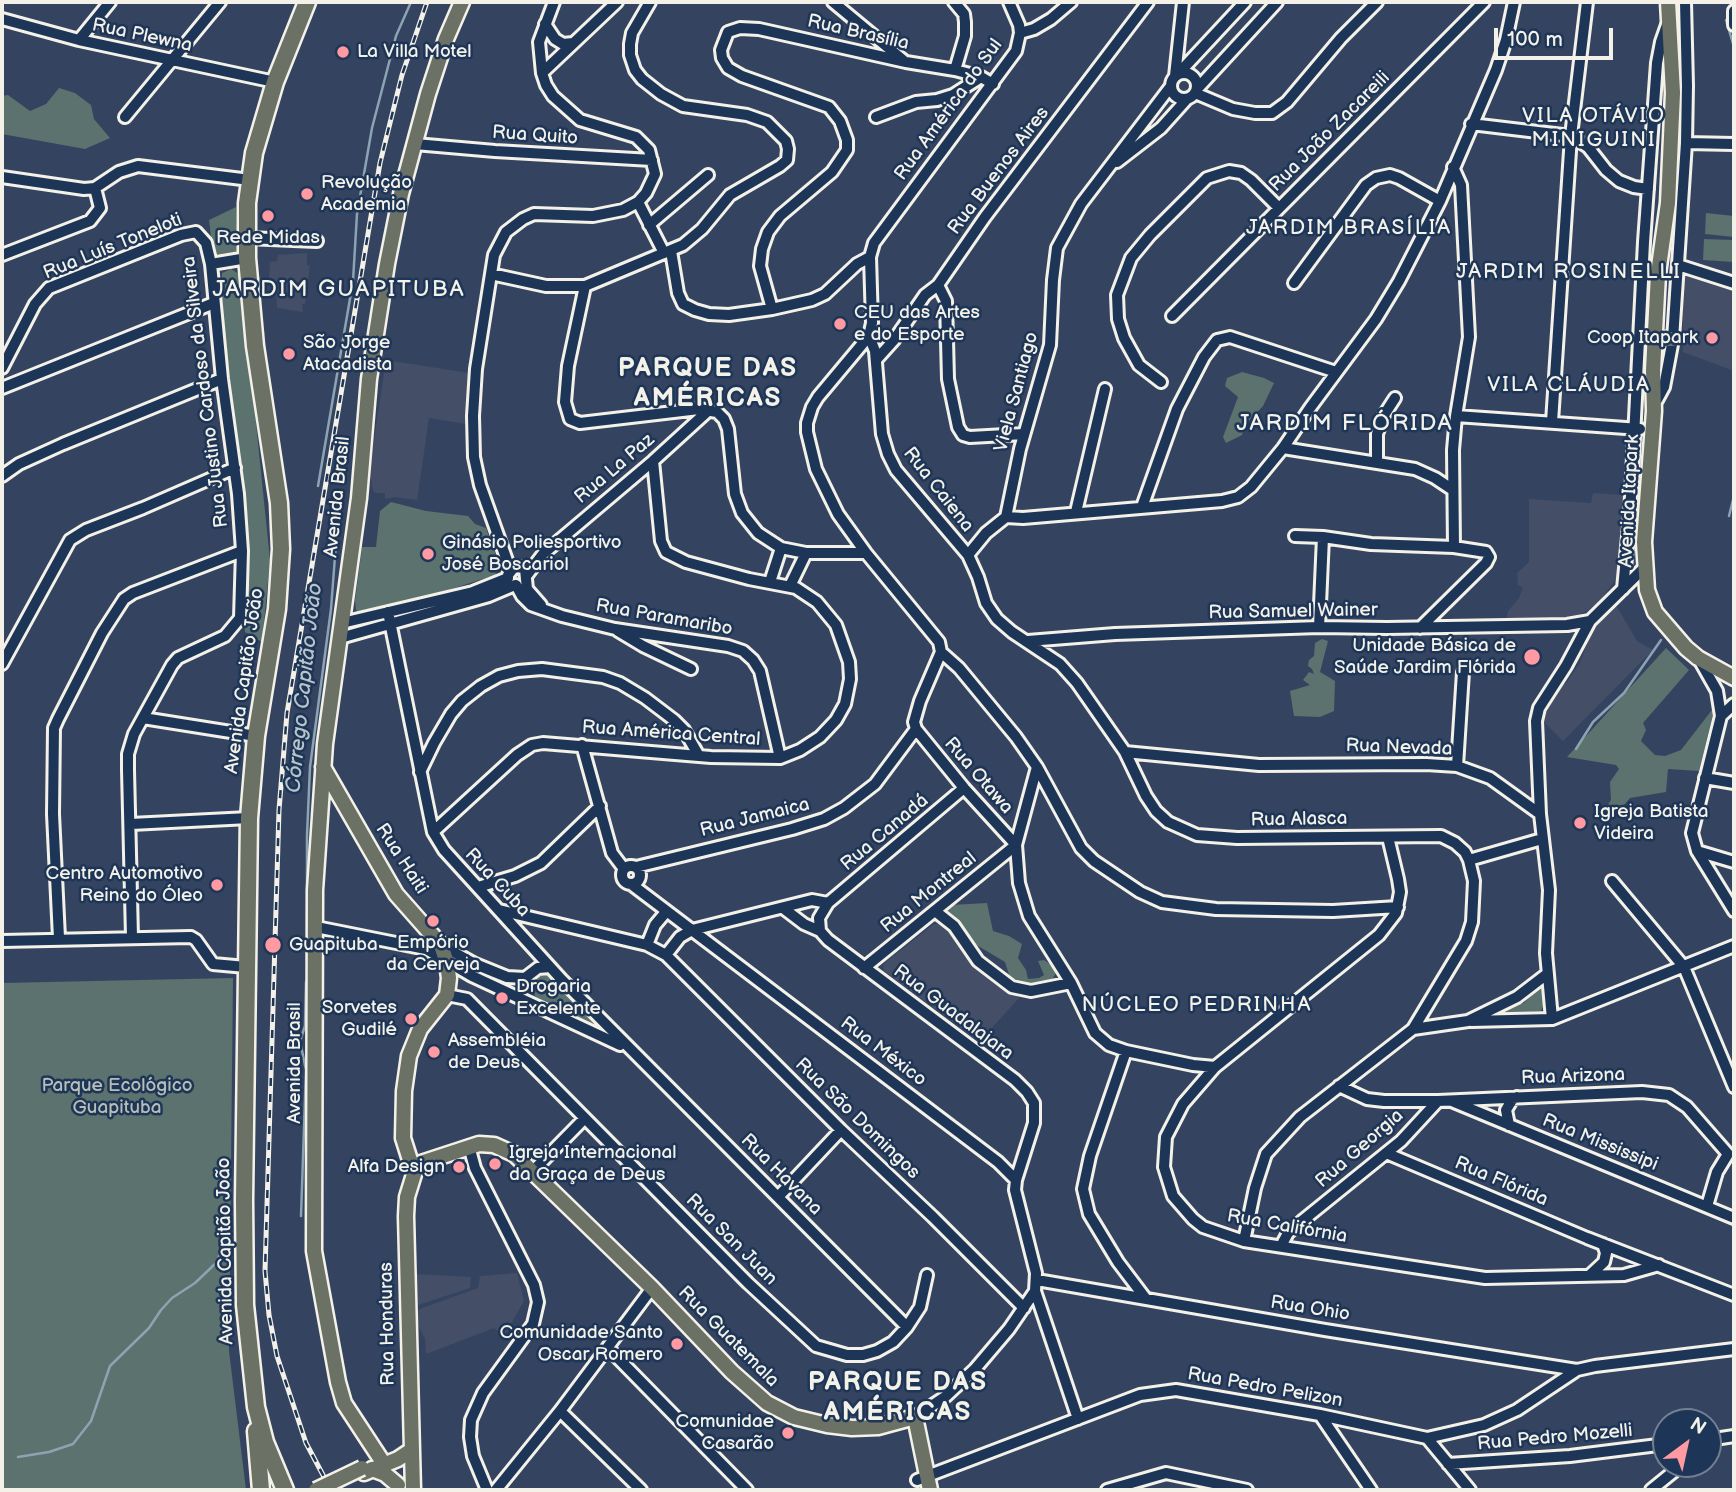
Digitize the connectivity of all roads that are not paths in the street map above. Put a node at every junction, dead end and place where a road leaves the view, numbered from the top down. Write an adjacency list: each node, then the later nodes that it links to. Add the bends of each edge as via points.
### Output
1 (110, 2): 29 (street)
2 (220, 2): 31 (street)
3 (307, 2): 37 (highway, Avenida Capitão João)
4 (462, 2): 45 (main road, Avenida Brasil)
5 (554, 2): 26 (street)
6 (617, 2): 30 (street)
7 (650, 2): 62 (street, via 630,44 635,70 642,79 683,106 757,117 779,132 789,155 784,163 730,195 693,238)
8 (833, 2): 32 (street)
9 (954, 2): 33 (street, via 965,22)
10 (1009, 2): 28 (street)
11 (1071, 2): 28 (street, Rua América do Sul, via 1051,19)
12 (1148, 2): 71 (street, Rua Buenos Aires)
13 (1183, 2): 36 (street)
14 (1245, 2): 22 (street, Viela Santiago)
15 (1277, 2): 39 (street, Viela Santiago)
16 (1377, 2): 39 (street, via 1272,113 1233,109)
17 (1484, 2): 57 (street, Rua João Zacareili)
18 (1514, 2): 42 (street, via 1496,70)
19 (1587, 2): 43 (street)
20 (1668, 2): 25 (main road, Avenida Itapark)
21 (1685, 2): 44 (street)
22 (1237, 6): 36 (street, Viela Santiago)
23 (1734, 11): 27 (street)
24 (2, 19): 29 (street, Rua Plewna)
25 (1670, 19): 54 (street, via 1658,52); 77 (main road, Avenida Itapark, via 1673,93 1668,203 1658,274)
26 (545, 24): 30 (street, via 555,40); 34 (street, via 539,42)
27 (1734, 25)
28 (1020, 33): 38 (street, Rua América do Sul, via 1016,51)
29 (79, 40): 31 (street, Rua Plewna)
30 (573, 43): 34 (street)
31 (171, 60): 37 (street, Rua Plewna); 40 (street)
32 (906, 62): 33 (street, Rua Brasília); 74 (street, Rua Brasília, via 759,29 734,29 724,38 722,58 728,68 829,107 847,140 847,150 832,172 768,232 760,266)
33 (956, 70): 35 (street, Rua Brasília)
34 (542, 73): 47 (street, via 553,96 580,120 636,137)
35 (981, 77): 38 (street, Rua Brasília); 41 (street, via 953,95)
36 (1175, 79): 39 (street, via 1175,96); 39 (street, via 1192,76 1196,80); 48 (street, Viela Santiago)
37 (275, 82): 52 (highway, Avenida Capitão João)
38 (993, 84): 64 (street, Rua América do Sul, via 879,234)
39 (1193, 94): 48 (street, Viela Santiago, via 1161,128)
40 (125, 117)
41 (876, 117)
42 (1471, 124): 43 (street); 49 (street)
43 (1571, 136): 54 (street, via 1588,147 1619,181); 89 (street)
44 (1686, 143): 46 (street); 67 (street)
45 (415, 144): 47 (street, Rua Quito); 123 (main road, Avenida Brasil, via 394,227 369,379)
46 (1734, 144)
47 (652, 160): 56 (street, via 655,174)
48 (1112, 166): 92 (street, Viela Santiago, via 1081,204 1057,248 1050,345)
49 (1454, 167): 55 (street); 88 (street, via 1461,186 1469,337)
50 (708, 175): 58 (street)
51 (2, 177): 53 (street)
52 (250, 180): 53 (street, via 138,166); 60 (highway, Avenida Capitão João)
53 (95, 188): 63 (street, via 100,208 90,221)
54 (1648, 189): 90 (street)
55 (1440, 201): 69 (street, via 1391,175 1376,178 1366,185); 81 (street, via 1387,302)
56 (638, 202): 58 (street); 68 (street, via 613,214 534,214 523,219 500,241)
57 (1279, 208): 75 (street, Rua João Zacareili); 83 (street, via 1241,173 1218,174 1207,178 1131,258 1117,295 1118,319 1139,365)
58 (649, 225): 62 (street)
59 (196, 232): 66 (street, Rua Justino Cardoso da Silveira, via 206,243); 80 (street, Rua Luís Toneloti, via 49,288 35,304)
60 (247, 238): 61 (street); 65 (highway, Avenida Capitão João)
61 (317, 241)
62 (667, 252): 72 (street); 74 (street, via 678,293 688,307 729,315)
63 (2, 255)
64 (870, 257): 74 (street, via 825,295); 76 (street)
65 (247, 258): 66 (street); 136 (highway, Avenida Capitão João, via 281,549 277,609)
66 (211, 264): 73 (street, Rua Justino Cardoso da Silveira)
67 (1678, 265): 70 (street); 77 (street)
68 (491, 274): 72 (street, via 546,286); 111 (street, via 474,391 474,457 480,485)
69 (1294, 283)
70 (1734, 283)
71 (938, 285): 79 (street, Rua Buenos Aires, via 925,295); 92 (street, via 946,301 948,379 958,427 971,438)
72 (585, 286): 87 (street, via 568,366 565,402 570,419 580,423)
73 (214, 303): 82 (street, Rua Justino Cardoso da Silveira); 84 (street)
74 (772, 309)
75 (1172, 316)
76 (869, 336): 78 (street); 79 (street, Rua Caiena)
77 (1663, 339): 91 (main road, Avenida Itapark)
78 (857, 353): 79 (street); 108 (street, via 812,407 807,432 827,495)
79 (876, 360): 109 (street, Rua Caiena, via 888,454)
80 (2, 368)
81 (1336, 372): 93 (street); 99 (street, via 1226,337 1214,343 1177,409)
82 (222, 379): 96 (street, Rua Justino Cardoso da Silveira); 97 (street, via 62,444)
83 (1161, 382)
84 (2, 388)
85 (1105, 389): 100 (street)
86 (1395, 398): 95 (street, via 1377,434)
87 (709, 410): 94 (street, Rua La Paz); 105 (street, via 724,419 742,513 758,533)
88 (1455, 416): 89 (street); 98 (street)
89 (1552, 422): 90 (street)
90 (1636, 428): 91 (street); 114 (street)
91 (1653, 429): 110 (main road, Avenida Itapark)
92 (1024, 433): 101 (street, Viela Santiago)
93 (1283, 448): 95 (street); 99 (street, via 1238,497)
94 (653, 461): 111 (street, Rua La Paz); 112 (street, Rua América Central, via 666,552 686,562)
95 (1377, 462): 98 (street, via 1415,469)
96 (235, 468): 106 (street, Rua Justino Cardoso da Silveira); 127 (street, via 70,540)
97 (2, 476)
98 (1453, 490): 104 (street)
99 (1142, 508): 100 (street)
100 (1076, 512): 101 (street)
101 (1006, 517): 109 (street)
102 (1295, 536): 103 (street)
103 (1323, 537): 104 (street); 120 (street)
104 (1454, 547): 121 (street, via 1483,551 1488,560)
105 (780, 548): 107 (street); 112 (street)
106 (242, 551): 134 (street, Rua Justino Cardoso da Silveira, via 236,626 178,658); 178 (street, via 124,599 58,719 54,728 53,814)
107 (806, 553): 108 (street); 113 (street)
108 (866, 553): 125 (street, via 937,637)
109 (968, 555): 124 (street, via 991,611)
110 (1645, 566): 114 (street); 126 (main road, Avenida Itapark, via 1655,612)
111 (517, 576): 115 (street, Rua La Paz); 116 (street); 117 (street); 118 (street, Rua La Paz)
112 (770, 582): 113 (street, Rua América Central)
113 (789, 586): 140 (street, Rua América Central, via 817,602 836,625 850,678 845,704 830,728)
114 (1623, 589): 119 (street)
115 (489, 596): 116 (street, Rua Paramaribo); 118 (street, Rua La Paz)
116 (526, 601): 117 (street, Rua Paramaribo)
117 (548, 611): 122 (street, Rua Paramaribo)
118 (389, 618): 123 (street, Rua La Paz); 144 (street)
119 (1590, 621): 121 (street, Rua Samuel Wainer, via 1542,627); 151 (street, via 1537,714)
120 (1319, 627): 121 (street, Rua Samuel Wainer); 124 (street, Rua Samuel Wainer)
121 (1420, 628)
122 (615, 629): 128 (street); 140 (street, Rua Paramaribo, via 728,646 749,655 760,671)
123 (341, 631): 142 (main road, Avenida Brasil)
124 (1028, 641): 138 (street, Rua Alasca, via 1077,683)
125 (941, 652): 135 (street, Rua Jamaica, via 920,701); 143 (street, via 992,705)
126 (1698, 658): 130 (main road, Avenida Itapark); 131 (street)
127 (2, 663)
128 (691, 669)
129 (1463, 672): 141 (street)
130 (1734, 678)
131 (1719, 701): 132 (street); 133 (street)
132 (1733, 705): 133 (street)
133 (1721, 716): 145 (street)
134 (143, 718): 136 (street); 153 (street, via 128,754)
135 (916, 729): 147 (street, Rua Otawa); 162 (street, Rua Jamaica, via 875,784 834,814 792,829 652,863)
136 (256, 736): 152 (highway, Avenida Capitão João)
137 (582, 745): 139 (street, Rua América Central); 149 (street); 154 (street, Rua América Central, via 542,743 526,749)
138 (1125, 752): 141 (street, Rua Nevada, via 1259,765); 155 (street, Rua Alasca, via 1156,811 1197,835)
139 (699, 755): 140 (street, Rua América Central); 144 (street, via 674,720 620,683 542,669 499,676 462,701)
140 (780, 758)
141 (1457, 766): 151 (street, Rua Nevada, via 1490,778)
142 (323, 767): 148 (main road, Avenida Brasil); 150 (main road, Rua Haiti)
143 (1037, 767): 157 (street); 167 (street, via 1081,848 1119,880 1162,902 1234,910)
144 (420, 772): 154 (street)
145 (1705, 778): 146 (street); 158 (street, via 1692,833)
146 (1734, 783)
147 (964, 788): 157 (street, Rua Otawa); 166 (street, Rua Canadá)
148 (319, 803): 150 (main road); 174 (main road, Avenida Brasil)
149 (600, 806): 161 (street, via 612,853); 164 (street, via 541,863)
150 (347, 808): 180 (main road, Rua Haiti, via 396,894)
151 (1540, 814): 156 (street)
152 (248, 818): 153 (street); 187 (highway, Avenida Capitão João)
153 (131, 824): 177 (street)
154 (433, 832): 164 (street, Rua Cuba, via 451,860)
155 (1388, 837): 159 (street, Rua Alasca, via 1441,835); 167 (street, via 1398,878)
156 (1542, 839): 159 (street); 192 (street, via 1549,890)
157 (1016, 845): 170 (street, Rua Montreal); 195 (street, via 1028,916)
158 (1697, 851): 160 (street); 171 (street)
159 (1469, 860): 201 (street, via 1474,881 1466,941)
160 (1734, 862)
161 (624, 869): 162 (street, via 629,866); 162 (street, Rua México, via 622,879)
162 (637, 877): 165 (street, Rua México)
163 (1612, 881): 189 (street)
164 (478, 887): 169 (street, Rua Cuba)
165 (644, 896): 172 (street, Rua México); 173 (street)
166 (828, 904): 168 (street, via 812,900); 176 (street, via 819,918)
167 (1398, 907): 204 (street, Rua Califórnia, via 1379,935)
168 (783, 908): 175 (street); 176 (street, Rua Guadalajara)
169 (499, 909): 181 (street, Rua São Domingos); 183 (street, Rua Cuba)
170 (935, 911): 191 (street, Rua Montreal); 195 (street, via 954,926 978,961 1012,987 1031,991)
171 (1734, 911)
172 (666, 912): 173 (street); 175 (street, Rua México)
173 (655, 925): 181 (street)
174 (316, 927): 185 (street, Rua Havana, via 426,949); 249 (main road, Avenida Brasil, via 314,1251 338,1382 347,1410 366,1440)
175 (692, 930): 184 (street); 217 (street, Rua México)
176 (820, 931): 191 (street, Rua Guadalajara)
177 (132, 937): 178 (street); 187 (street, via 193,938 214,964)
178 (59, 939): 179 (street)
179 (2, 941)
180 (442, 945): 185 (main road, Rua Haiti); 186 (street)
181 (647, 945): 184 (street, Rua São Domingos)
182 (1734, 946): 189 (street)
183 (540, 955): 188 (street, Rua Cuba); 190 (street)
184 (666, 955): 212 (street, Rua São Domingos)
185 (447, 963): 193 (street, Rua Havana); 196 (main road)
186 (475, 964): 193 (street); 194 (street)
187 (246, 967): 238 (highway, Avenida Capitão João, via 245,1278)
188 (551, 967): 190 (street); 202 (street, Rua Havana)
189 (1684, 967): 199 (street); 206 (street)
190 (538, 968): 194 (street)
191 (864, 968): 217 (street, Rua Guadalajara, via 1027,1092 1034,1104 1034,1123)
192 (1548, 974): 199 (street); 200 (street, via 1517,997)
193 (472, 976): 197 (street); 198 (street, Rua Havana)
194 (525, 978): 198 (street)
195 (1071, 983): 203 (street, via 1095,1033)
196 (447, 995): 197 (street); 215 (main road, Rua Honduras, via 420,1029 409,1056 403,1139)
197 (467, 999): 210 (street, Rua San Juan)
198 (525, 1000): 202 (street, Rua Havana)
199 (1552, 1019): 200 (street)
200 (1468, 1021): 201 (street)
201 (1413, 1029): 205 (street)
202 (629, 1049): 218 (street, Rua Havana)
203 (1126, 1051): 204 (street); 232 (street, via 1083,1189 1089,1214)
204 (1215, 1067): 222 (street, Rua Califórnia, via 1173,1121 1166,1137 1164,1167 1173,1196 1193,1219 1216,1233)
205 (1339, 1086): 208 (street, Rua Arizona, via 1367,1099); 222 (street, via 1300,1117 1266,1154)
206 (1734, 1087)
207 (1517, 1097): 209 (street, Rua Arizona); 211 (street, via 1506,1110); 219 (street, Rua Arizona, via 1642,1091 1678,1099 1728,1154)
208 (1438, 1101): 209 (street, Rua Arizona); 214 (street, Rua Georgia)
209 (1452, 1101): 211 (street, Rua Mississipi)
210 (584, 1119): 216 (street); 234 (street, Rua San Juan, via 816,1346 863,1355 893,1342)
211 (1508, 1125): 219 (street, Rua Mississipi)
212 (841, 1130): 218 (street); 233 (street, Rua São Domingos)
213 (468, 1146): 215 (main road, Rua Guatemala); 216 (main road, Rua Guatemala, via 484,1143 503,1148); 261 (street, via 538,1301 533,1324 483,1393 471,1420 473,1456)
214 (1386, 1153): 221 (street, Rua Georgia); 223 (street, Rua Flórida)
215 (415, 1164): 247 (main road, Rua Honduras, via 406,1216)
216 (533, 1171): 230 (main road, Rua Guatemala)
217 (1016, 1180): 229 (street)
218 (778, 1197): 234 (street, Rua Havana)
219 (1707, 1206): 220 (street, Rua Mississipi)
220 (1734, 1218)
221 (1301, 1221): 224 (street, Rua Georgia); 225 (street)
222 (1244, 1241): 224 (street, Rua Califórnia)
223 (1603, 1244): 226 (street, Rua Flórida); 228 (street, via 1604,1262)
224 (1281, 1246): 225 (street, Rua Califórnia)
225 (1293, 1247): 228 (street, Rua Califórnia, via 1485,1278)
226 (1659, 1265): 228 (street, Rua Califórnia, via 1623,1275); 231 (street, Rua Flórida)
227 (927, 1275): 234 (street, Rua San Juan, via 924,1297)
228 (1590, 1275)
229 (1036, 1281): 232 (street, Rua Ohio); 233 (street, Rua Guatemala); 243 (street)
230 (652, 1288): 235 (street); 242 (main road, Rua Guatemala, via 732,1372 776,1409 852,1429)
231 (1734, 1295)
232 (1146, 1299): 237 (street, Rua Ohio)
233 (1024, 1308): 242 (street, Rua Guatemala, via 970,1374)
234 (907, 1327)
235 (608, 1348): 240 (street); 264 (street)
236 (1734, 1349): 237 (street)
237 (1577, 1370): 244 (street, via 1517,1410 1484,1425)
238 (254, 1378): 239 (highway, Avenida Capitão João); 246 (highway, Avenida Capitão João)
239 (256, 1408): 246 (highway, Avenida Capitão João); 250 (highway)
240 (560, 1411): 262 (street); 263 (street)
241 (1320, 1415): 243 (street, Rua Pedro Pelizon, via 1177,1390 1140,1395); 244 (street, Rua Pedro Pelizon); 267 (street)
242 (910, 1419): 252 (main road)
243 (1078, 1419): 252 (street, Rua Pedro Pelizon)
244 (1427, 1438): 248 (street)
245 (1652, 1446): 248 (street, Rua Pedro Mozelli)
246 (273, 1449): 250 (highway); 256 (highway, Avenida Capitão João); 257 (highway, Avenida Capitão João)
247 (410, 1451): 249 (main road); 260 (main road, Rua Honduras)
248 (1448, 1464): 268 (street)
249 (371, 1467): 254 (main road); 258 (main road, bridge); 259 (main road)
250 (258, 1468): 255 (highway)
251 (1666, 1478): 269 (street)
252 (923, 1484)
253 (1213, 1486): 265 (street, via 1166,1473); 266 (street)
254 (400, 1488)
255 (261, 1490)
256 (285, 1490)
257 (297, 1490)
258 (316, 1490)
259 (329, 1490)
260 (413, 1490)
261 (487, 1490)
262 (496, 1490)
263 (642, 1490)
264 (747, 1490)
265 (1107, 1490)
266 (1244, 1490)
267 (1371, 1490)
268 (1470, 1490)
269 (1651, 1490)

